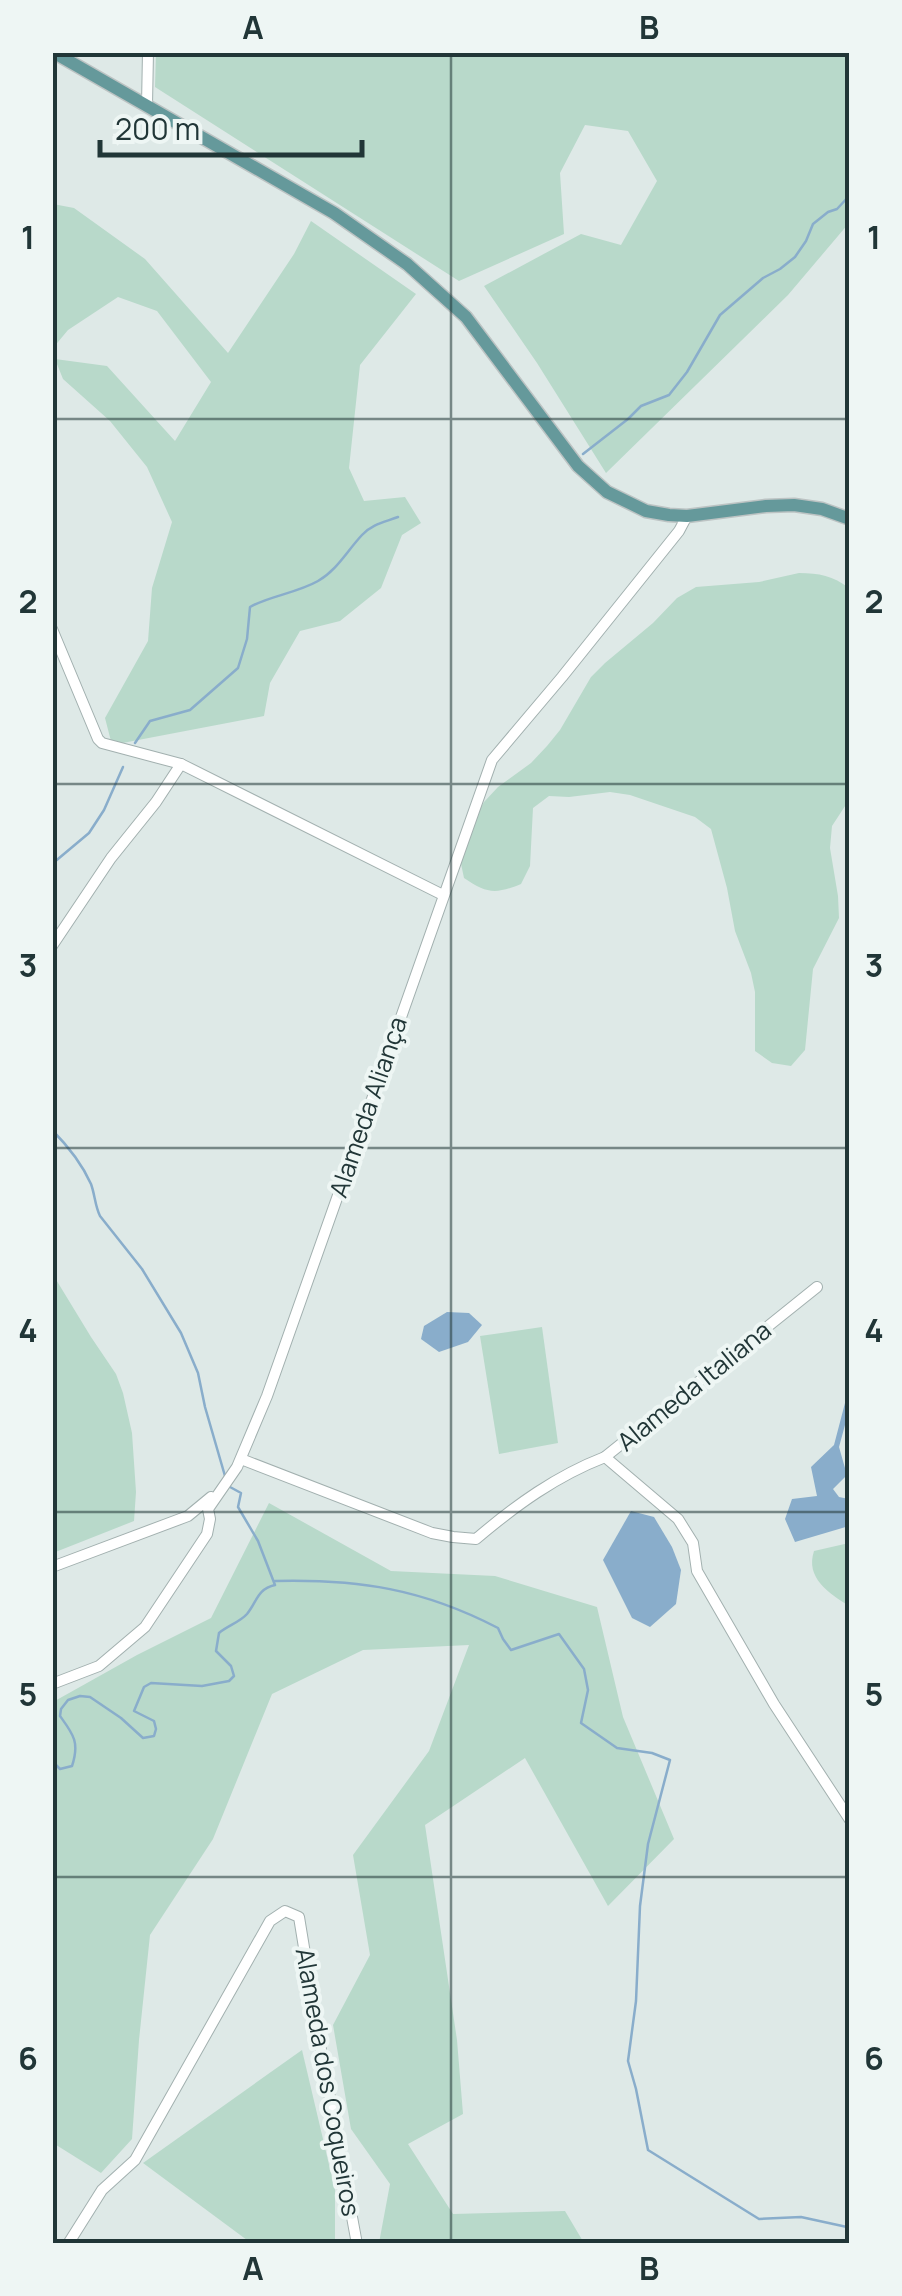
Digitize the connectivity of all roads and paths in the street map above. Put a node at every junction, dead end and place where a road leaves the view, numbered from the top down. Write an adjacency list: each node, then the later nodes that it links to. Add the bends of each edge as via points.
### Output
1 (52, 52): 3 (main road)
2 (148, 52): 3 (street)
3 (147, 105): 4 (main road, via 406,264 466,317 594,482 646,511)
4 (687, 516): 5 (main road, via 794,506); 8 (street, Alameda Aliança, via 492,760)
5 (850, 519)
6 (52, 629): 7 (street, via 98,739)
7 (180, 764): 8 (street); 9 (street)
8 (443, 895): 12 (street, Alameda Aliança)
9 (52, 946)
10 (818, 1287): 11 (street, Alameda Italiana)
11 (606, 1457): 12 (street, Alameda Italiana, via 570,1471 476,1539 432,1533); 16 (street, via 678,1518 693,1543 697,1572)
12 (239, 1463): 13 (street, Alameda Aliança)
13 (224, 1487): 14 (street, via 188,1516); 15 (street, Alameda Aliança, via 208,1509 207,1534 145,1628 100,1666)
14 (52, 1567)
15 (52, 1684)
16 (850, 1820)
17 (68, 2244): 18 (street, Alameda dos Coqueiros, via 102,2190 135,2160 270,1921 285,1911 299,1917)
18 (357, 2244)

